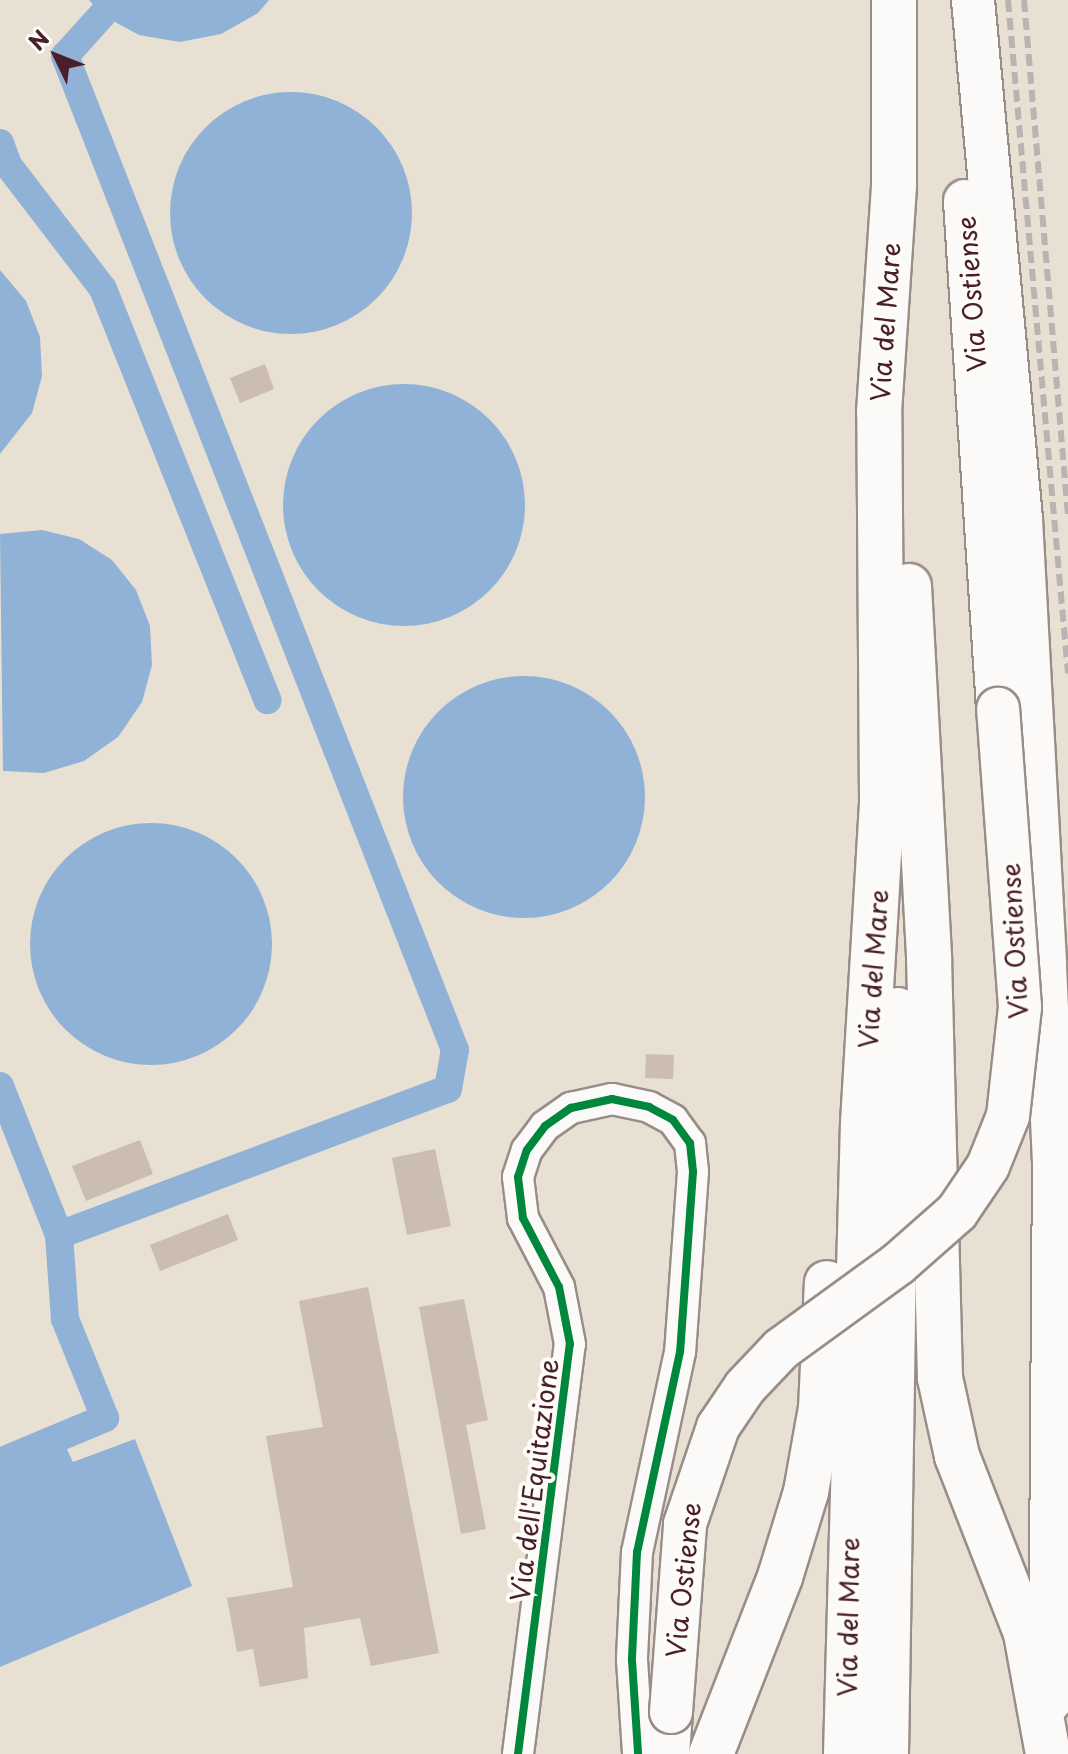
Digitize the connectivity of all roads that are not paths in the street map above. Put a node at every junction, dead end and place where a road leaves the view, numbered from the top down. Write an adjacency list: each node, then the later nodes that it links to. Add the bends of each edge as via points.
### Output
1 (894, 0): 4 (main road, Via del Mare)
2 (951, 0): 7 (main road, Via Ostiense, bridge, via 1020,1007 1008,1116 988,1166 957,1212 898,1264 781,1349 745,1387 718,1427 685,1524)
3 (973, 0): 12 (main road, Via Ostiense, via 1021,519 1047,995 1054,1161)
4 (894, 184): 5 (main road, Via del Mare, via 907,332); 6 (main road, Via del Mare, via 879,412)
5 (908, 575): 11 (main road, Via del Mare); 12 (main road, via 929,958 940,1378 957,1456 1026,1633)
6 (881, 627): 9 (main road, via 849,965 817,1432 788,1553); 10 (main road, Via del Mare, via 882,799 863,1123)
7 (653, 1738): 8 (street, Via dell'Equitazione, via 632,1622 640,1525 680,1352 693,1225 690,1143 673,1120 638,1103 597,1100 571,1108 535,1137 518,1177 523,1218 559,1287 570,1344)
8 (518, 1754)
9 (711, 1754)
10 (846, 1754)
11 (886, 1754)
12 (1049, 1754)

